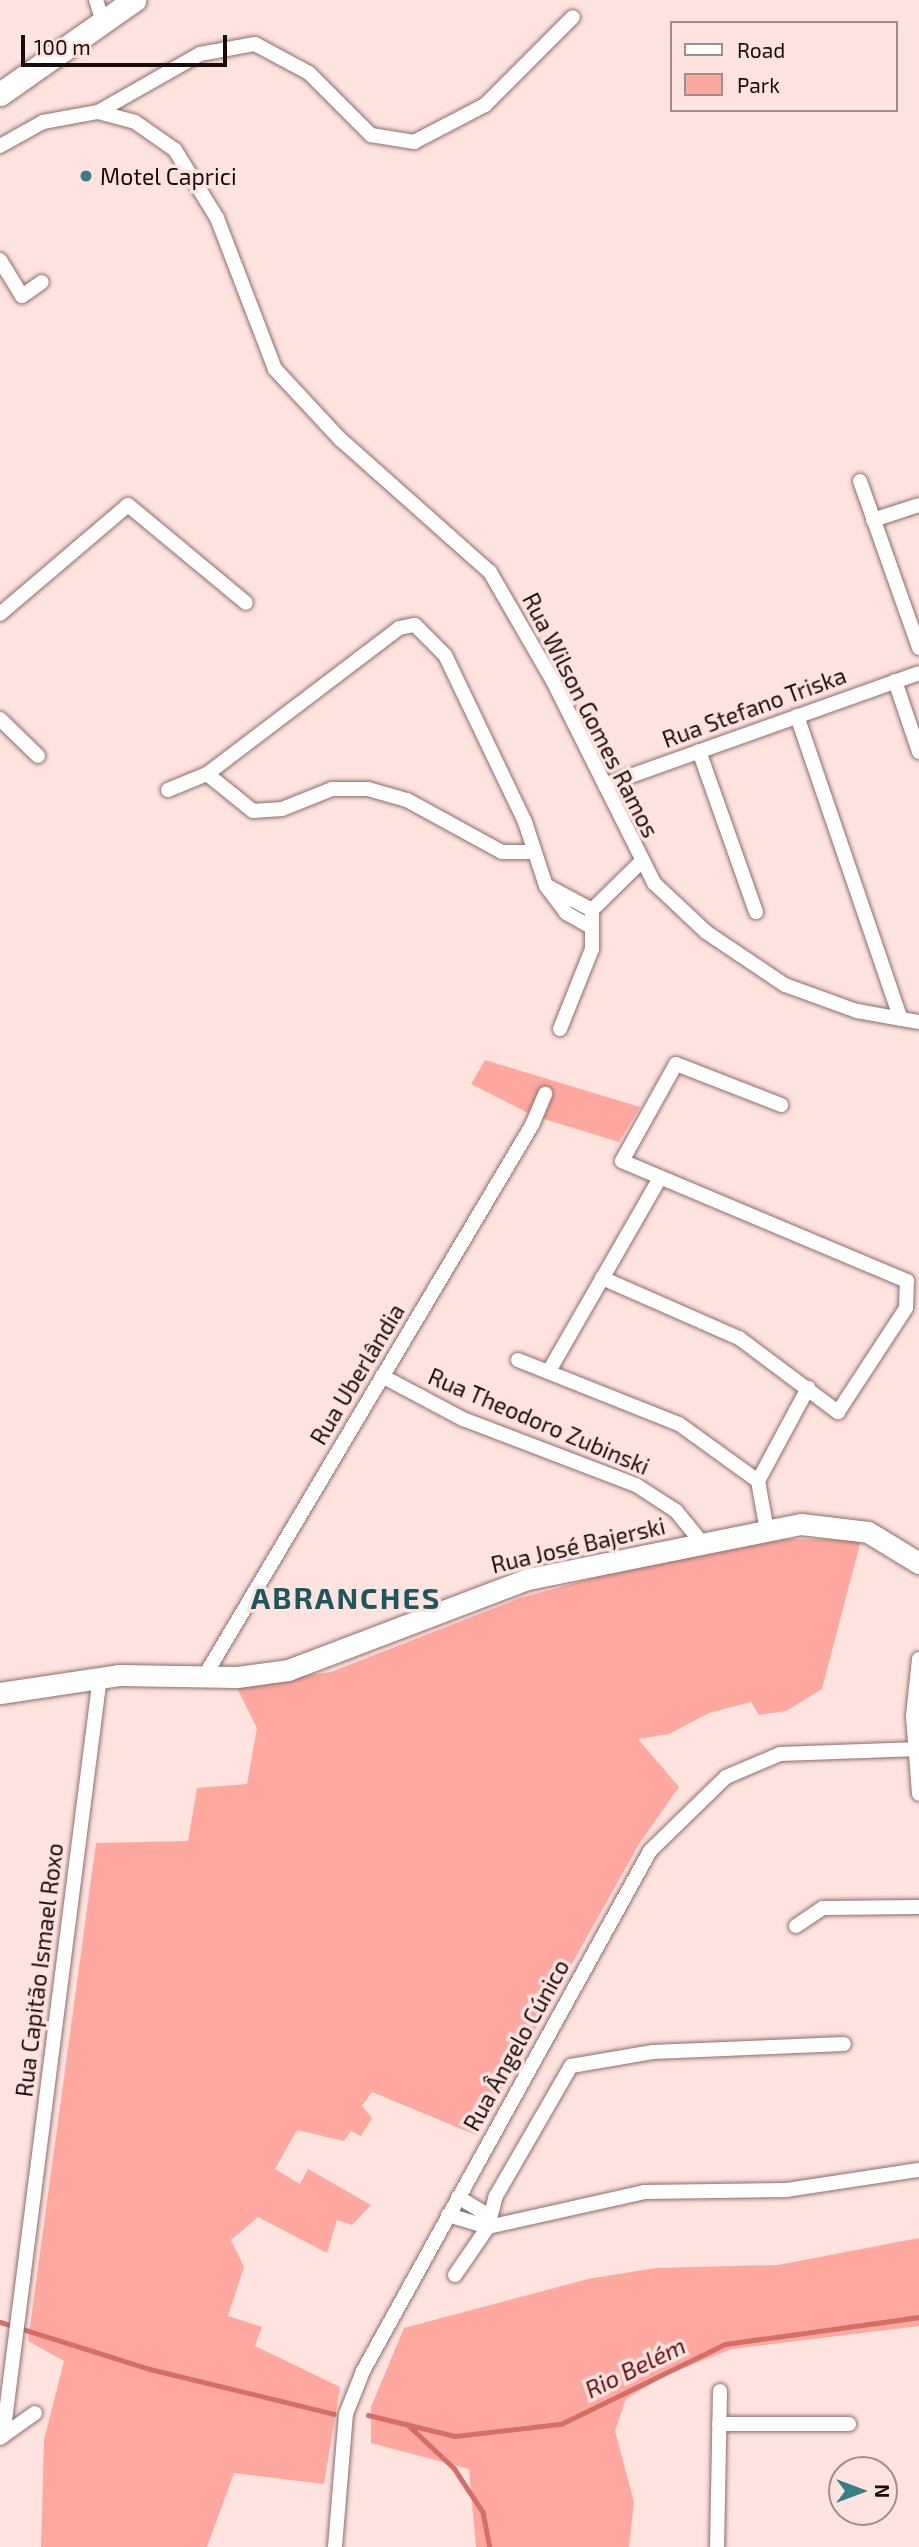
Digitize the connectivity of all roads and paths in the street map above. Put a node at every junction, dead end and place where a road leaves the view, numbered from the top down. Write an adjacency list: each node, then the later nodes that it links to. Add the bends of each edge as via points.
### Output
1 (134, 0): 2 (main road)
2 (99, 6): 4 (main road)
3 (573, 17): 5 (street, via 485,105 414,142 371,135 309,73 255,44 200,54)
4 (0, 94)
5 (98, 112): 6 (street, Rua Wilson Gomes Ramos, via 43,122); 23 (street, Rua Wilson Gomes Ramos, via 135,122 175,150 221,228 275,369 340,439 490,572)
6 (0, 146)
7 (0, 260): 8 (street, via 22,296)
8 (42, 282)
9 (860, 481): 11 (street)
10 (919, 505): 11 (street)
11 (873, 520): 14 (street)
12 (246, 603): 13 (street, via 128,505)
13 (0, 614)
14 (919, 648)
15 (919, 673): 16 (street, Rua Stefano Triska)
16 (895, 681): 17 (street, Rua Stefano Triska); 20 (street)
17 (797, 716): 19 (street, Rua Stefano Triska); 31 (street)
18 (0, 719): 21 (street)
19 (699, 751): 23 (street, Rua Stefano Triska); 29 (street)
20 (919, 752)
21 (38, 756)
22 (207, 774): 24 (street); 25 (street, via 253,811 282,809 332,789 368,789 407,800 502,852); 25 (street, via 398,628 415,625 445,655 525,822)
23 (605, 785): 26 (street, Rua Wilson Gomes Ramos)
24 (168, 790)
25 (531, 852): 27 (street)
26 (640, 863): 28 (street); 31 (street, Rua Wilson Gomes Ramos, via 685,915 761,971 817,999)
27 (546, 886): 28 (street); 30 (street, via 566,913)
28 (592, 910): 30 (street)
29 (755, 912)
30 (591, 927): 33 (street, via 592,949)
31 (901, 1019): 32 (street, Rua Wilson Gomes Ramos)
32 (919, 1022)
33 (560, 1029)
34 (545, 1094): 40 (street, Rua Uberlândia, via 532,1125)
35 (781, 1105): 36 (street, via 676,1064 621,1157 627,1167)
36 (659, 1180): 37 (street); 41 (street, via 907,1280 906,1308 838,1412)
37 (602, 1278): 39 (street); 41 (street, via 739,1338)
38 (518, 1360): 39 (street)
39 (549, 1371): 42 (street, via 680,1424)
40 (382, 1376): 44 (street, Rua Theodoro Zubinski, via 463,1419 636,1485 676,1511); 48 (street, Rua Uberlândia)
41 (808, 1388): 42 (street)
42 (759, 1488): 43 (street)
43 (767, 1531): 44 (main road, Rua José Bajerski); 45 (main road, Rua José Bajerski, via 817,1523 853,1527)
44 (703, 1544): 48 (main road, Rua José Bajerski, via 528,1579 311,1665)
45 (919, 1563)
46 (919, 1659): 50 (street)
47 (100, 1677): 48 (main road, Rua José Bajerski); 49 (main road, Rua José Bajerski); 64 (street, Rua Capitão Ismael Roxo)
48 (204, 1677)
49 (0, 1693)
50 (916, 1749): 51 (street); 56 (street, Rua Ângelo Cúnico, via 780,1754 726,1777 670,1828 634,1878)
51 (919, 1794)
52 (919, 1907): 53 (street, via 823,1908)
53 (796, 1926)
54 (844, 2044): 58 (street, via 653,2052 571,2066 496,2196)
55 (919, 2170): 58 (street, via 786,2190 644,2192)
56 (458, 2197): 57 (street, Rua Ângelo Cúnico); 58 (street, via 481,2211)
57 (448, 2215): 58 (street); 65 (street, Rua Ângelo Cúnico, via 353,2394)
58 (488, 2227): 59 (street)
59 (455, 2276)
60 (720, 2391): 62 (street)
61 (35, 2413): 64 (street)
62 (719, 2424): 63 (street); 66 (street)
63 (849, 2424)
64 (1, 2437)
65 (335, 2547)
66 (717, 2547)

